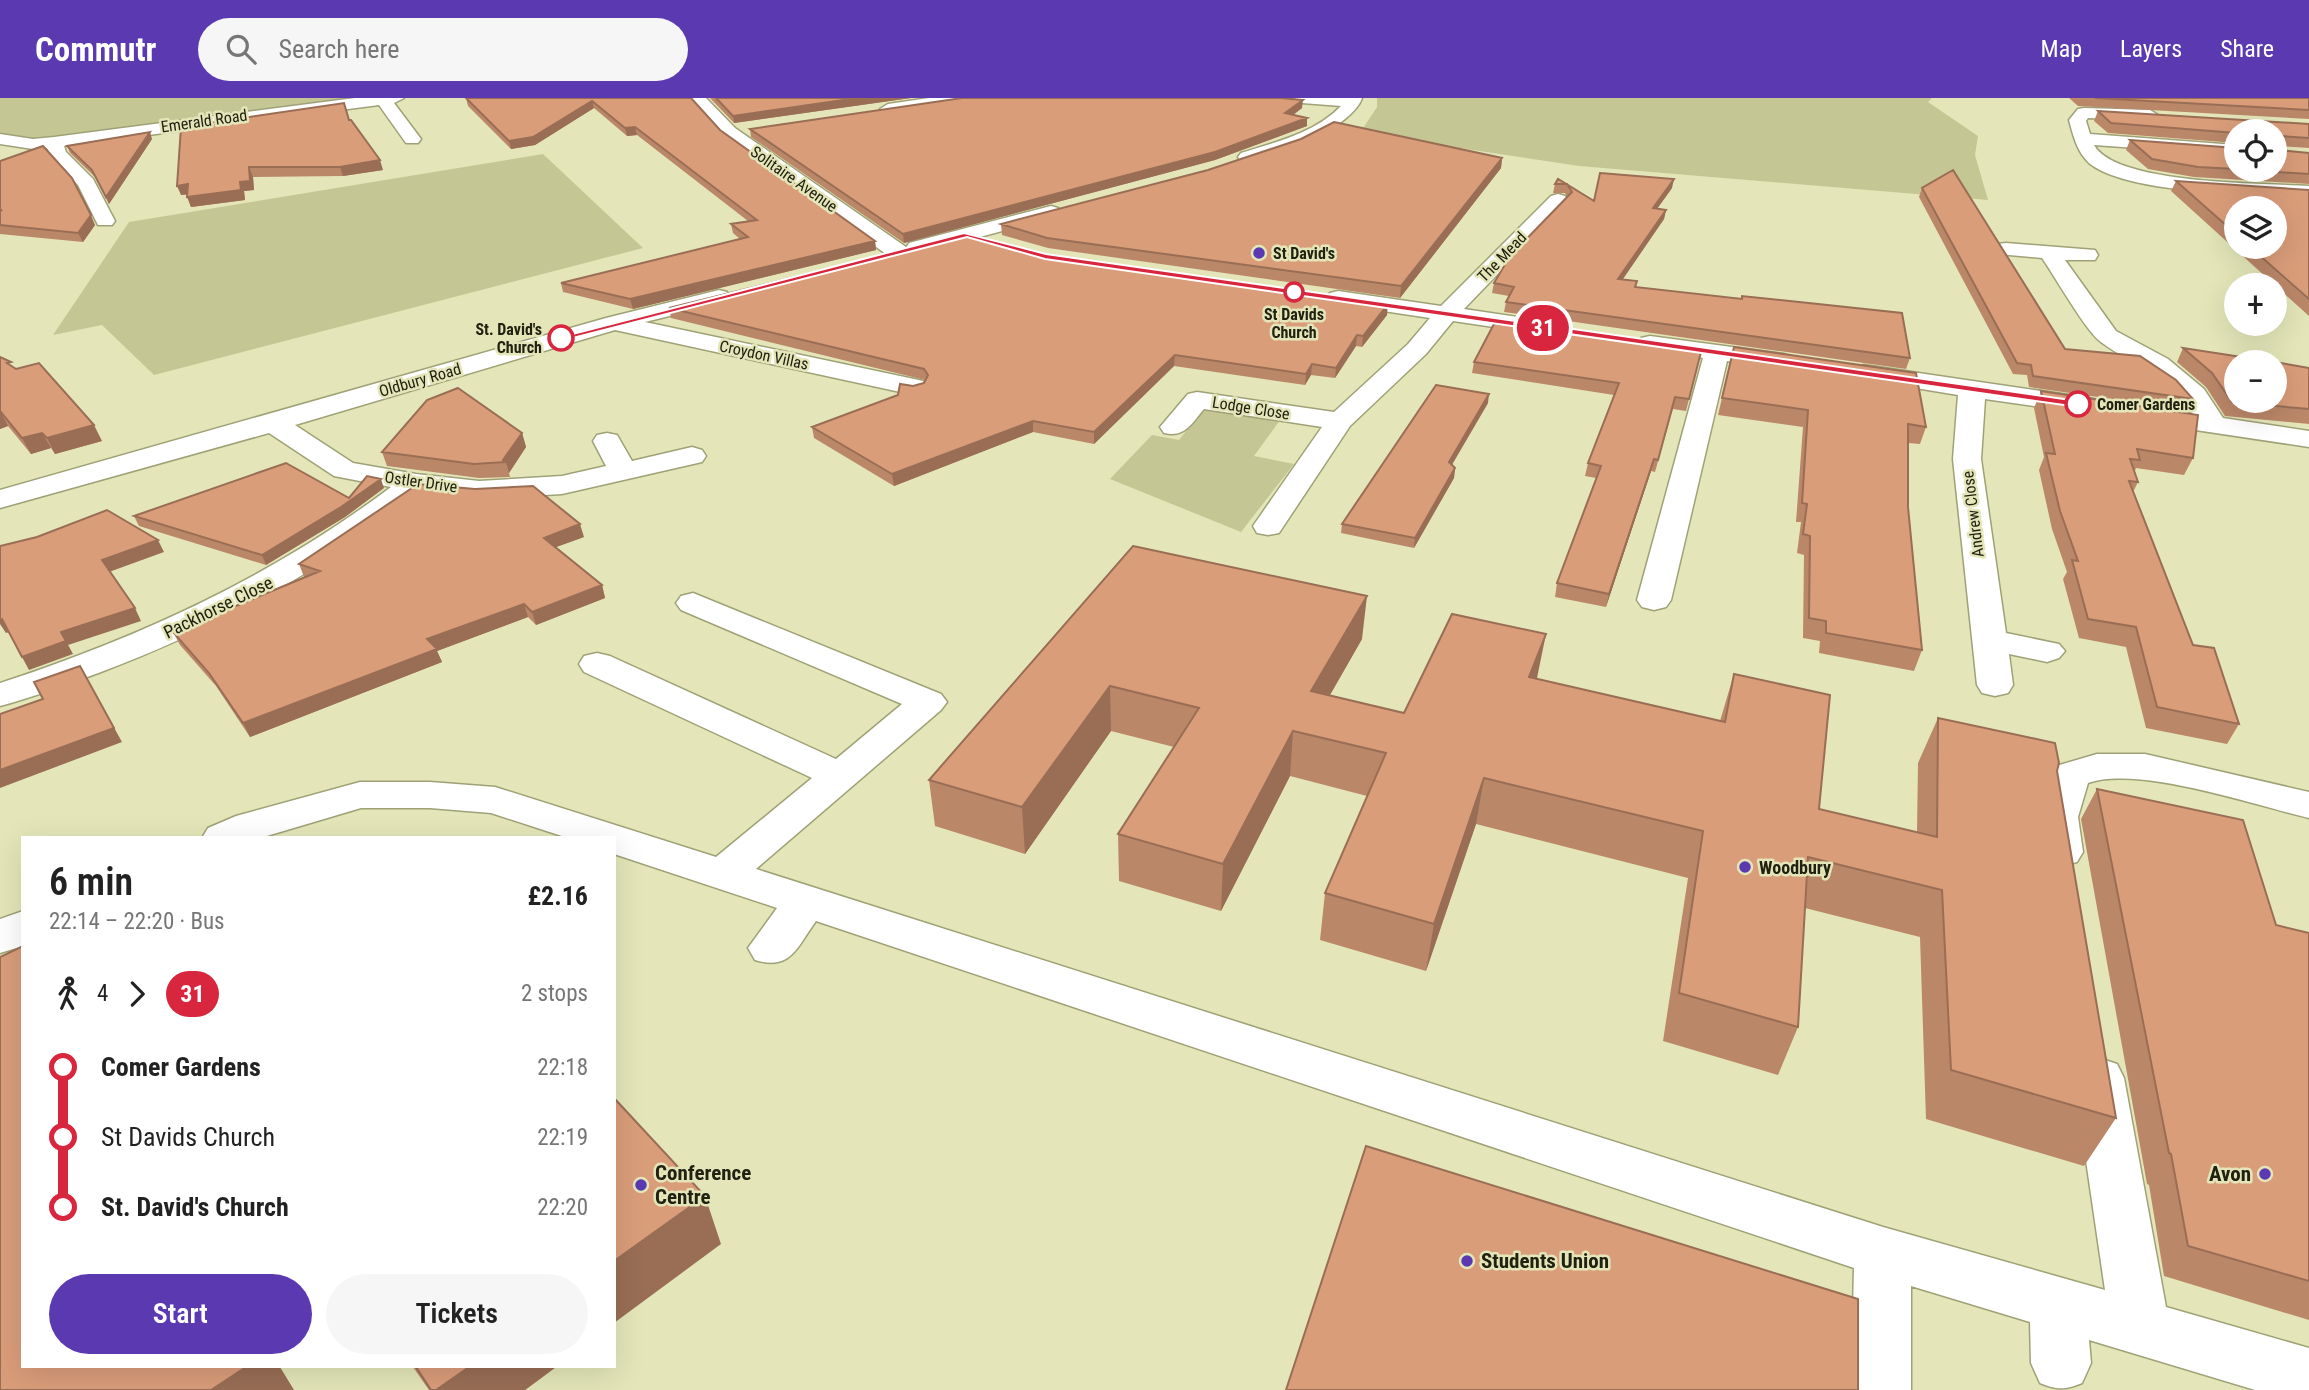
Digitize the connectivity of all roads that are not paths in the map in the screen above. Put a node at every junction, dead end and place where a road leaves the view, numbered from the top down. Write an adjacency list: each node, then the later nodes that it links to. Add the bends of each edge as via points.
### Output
1 (697, 98): 9 (street, Solitaire Avenue)
2 (962, 98): 6 (street)
3 (1302, 98): 5 (street)
4 (389, 99): 11 (street); 13 (street, Emerald Road)
5 (1353, 100): 15 (street, via 1340,118 1294,142)
6 (867, 112)
7 (2172, 117): 12 (street, via 2084,113 2077,120)
8 (757, 128): 9 (street)
9 (729, 132): 25 (street, Solitaire Avenue)
10 (0, 139): 13 (street, Emerald Road)
11 (412, 139)
12 (2083, 139): 14 (street); 17 (street, via 2087,151 2099,162 2126,174 2286,190)
13 (54, 142): 20 (street, via 58,154 86,183)
14 (2224, 149)
15 (1224, 165)
16 (1558, 200): 31 (street, The Mead)
17 (2304, 200)
18 (1071, 207): 22 (street)
19 (131, 216): 20 (street)
20 (104, 221): 21 (street)
21 (79, 222)
22 (967, 235): 23 (street); 25 (street)
23 (1006, 246)
24 (2006, 249): 26 (street)
25 (898, 252): 28 (street)
26 (2049, 252): 27 (street); 42 (street, via 2107,336 2159,364 2195,396)
27 (2087, 255)
28 (871, 259)
29 (749, 289): 32 (street, Oldbury Road)
30 (1309, 294): 31 (street)
31 (1447, 313): 33 (street); 40 (street, via 1417,349)
32 (614, 323): 38 (street, Croydon Villas); 41 (street, Oldbury Road)
33 (1569, 331)
34 (1623, 339): 35 (street)
35 (1717, 353): 36 (street); 51 (street)
36 (1811, 366)
37 (1838, 370): 39 (street)
38 (914, 387)
39 (1972, 388): 42 (street); 53 (street, Andrew Close, via 1967,459)
40 (1340, 421): 43 (street, Lodge Close, via 1197,400); 50 (street)
41 (273, 423): 48 (street, Ostler Drive, via 344,470); 49 (street, Oldbury Road)
42 (2214, 425): 44 (street)
43 (1174, 426)
44 (2309, 439)
45 (607, 441): 47 (street)
46 (692, 456): 47 (street, Ostler Drive)
47 (624, 473): 48 (street, Ostler Drive, via 562,485 479,490)
48 (416, 483): 57 (street, Packhorse Close, via 335,544 283,576 85,668)
49 (0, 499)
50 (1268, 526)
51 (1654, 600)
52 (693, 603): 58 (street, via 928,702)
53 (1988, 640): 54 (street); 56 (street, Andrew Close)
54 (2047, 651)
55 (597, 664): 58 (street)
56 (1995, 685)
57 (0, 695)
58 (840, 776): 63 (street)
59 (2309, 804): 64 (street, via 2145,765 2097,766 2070,775 2057,817)
60 (228, 836): 61 (street, via 360,796 430,794 495,800)
61 (604, 836)
62 (616, 840): 63 (street)
63 (723, 874): 65 (street)
64 (2069, 896)
65 (807, 902): 68 (street); 70 (street)
66 (21, 928): 67 (street)
67 (0, 937)
68 (771, 948)
69 (2093, 1044): 72 (street)
70 (1883, 1252): 71 (street); 75 (street)
71 (2058, 1304): 72 (street); 73 (street)
72 (2140, 1328): 74 (street)
73 (2061, 1363)
74 (2298, 1380)
75 (1881, 1390)

